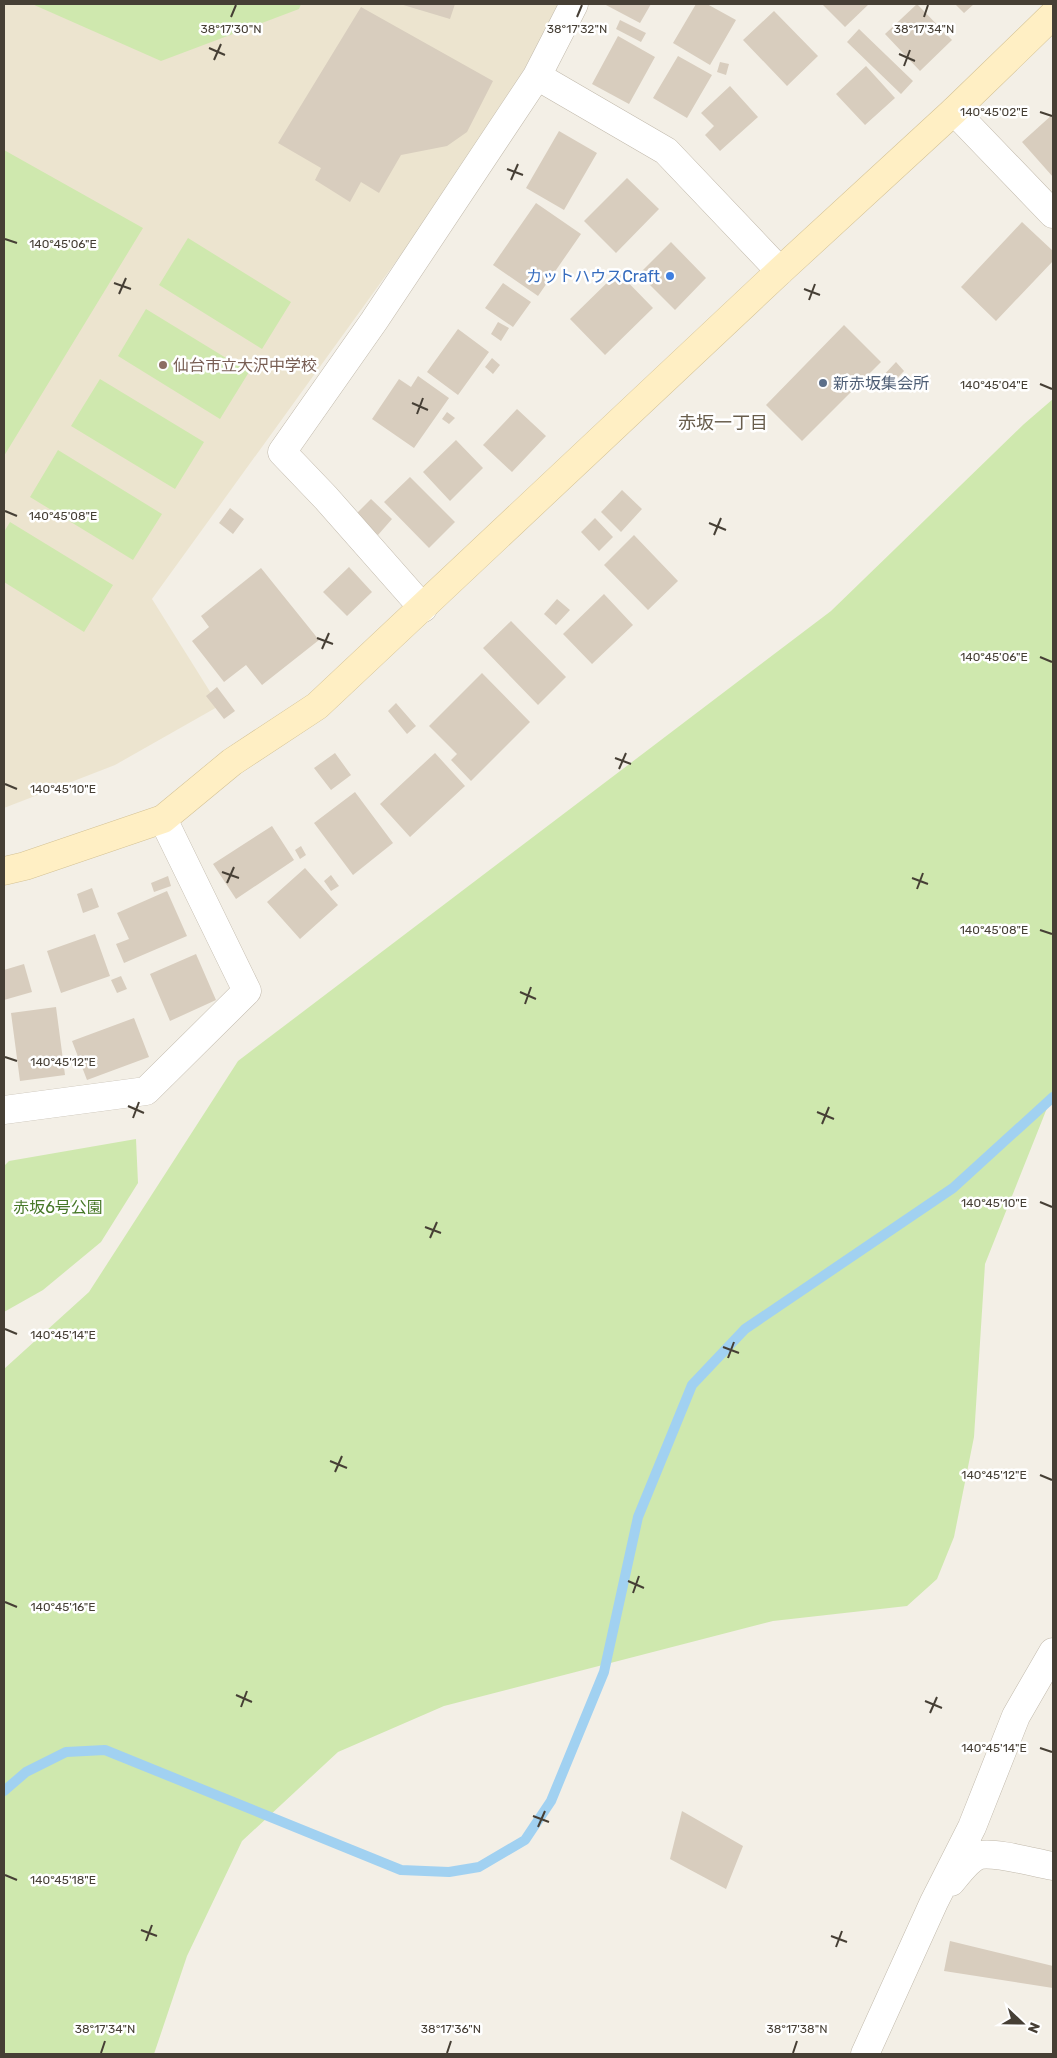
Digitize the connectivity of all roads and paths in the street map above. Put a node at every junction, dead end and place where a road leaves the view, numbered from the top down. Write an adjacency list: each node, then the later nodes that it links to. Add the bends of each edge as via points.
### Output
1 (574, 4): 3 (street)
2 (1053, 15): 4 (street)
3 (537, 76): 6 (street, via 666,151); 7 (street, via 282,452)
4 (954, 112): 5 (street); 6 (street)
5 (1053, 214)
6 (780, 271): 7 (street)
7 (423, 608): 8 (street, via 317,706 232,762)
8 (163, 819): 9 (street); 10 (street, via 247,991 146,1091)
9 (4, 871)
10 (4, 1110)
11 (1053, 1652): 13 (street, via 1016,1716 972,1826)
12 (1053, 1866): 13 (street, via 978,1855)
13 (934, 1902): 14 (street)
14 (865, 2054)

